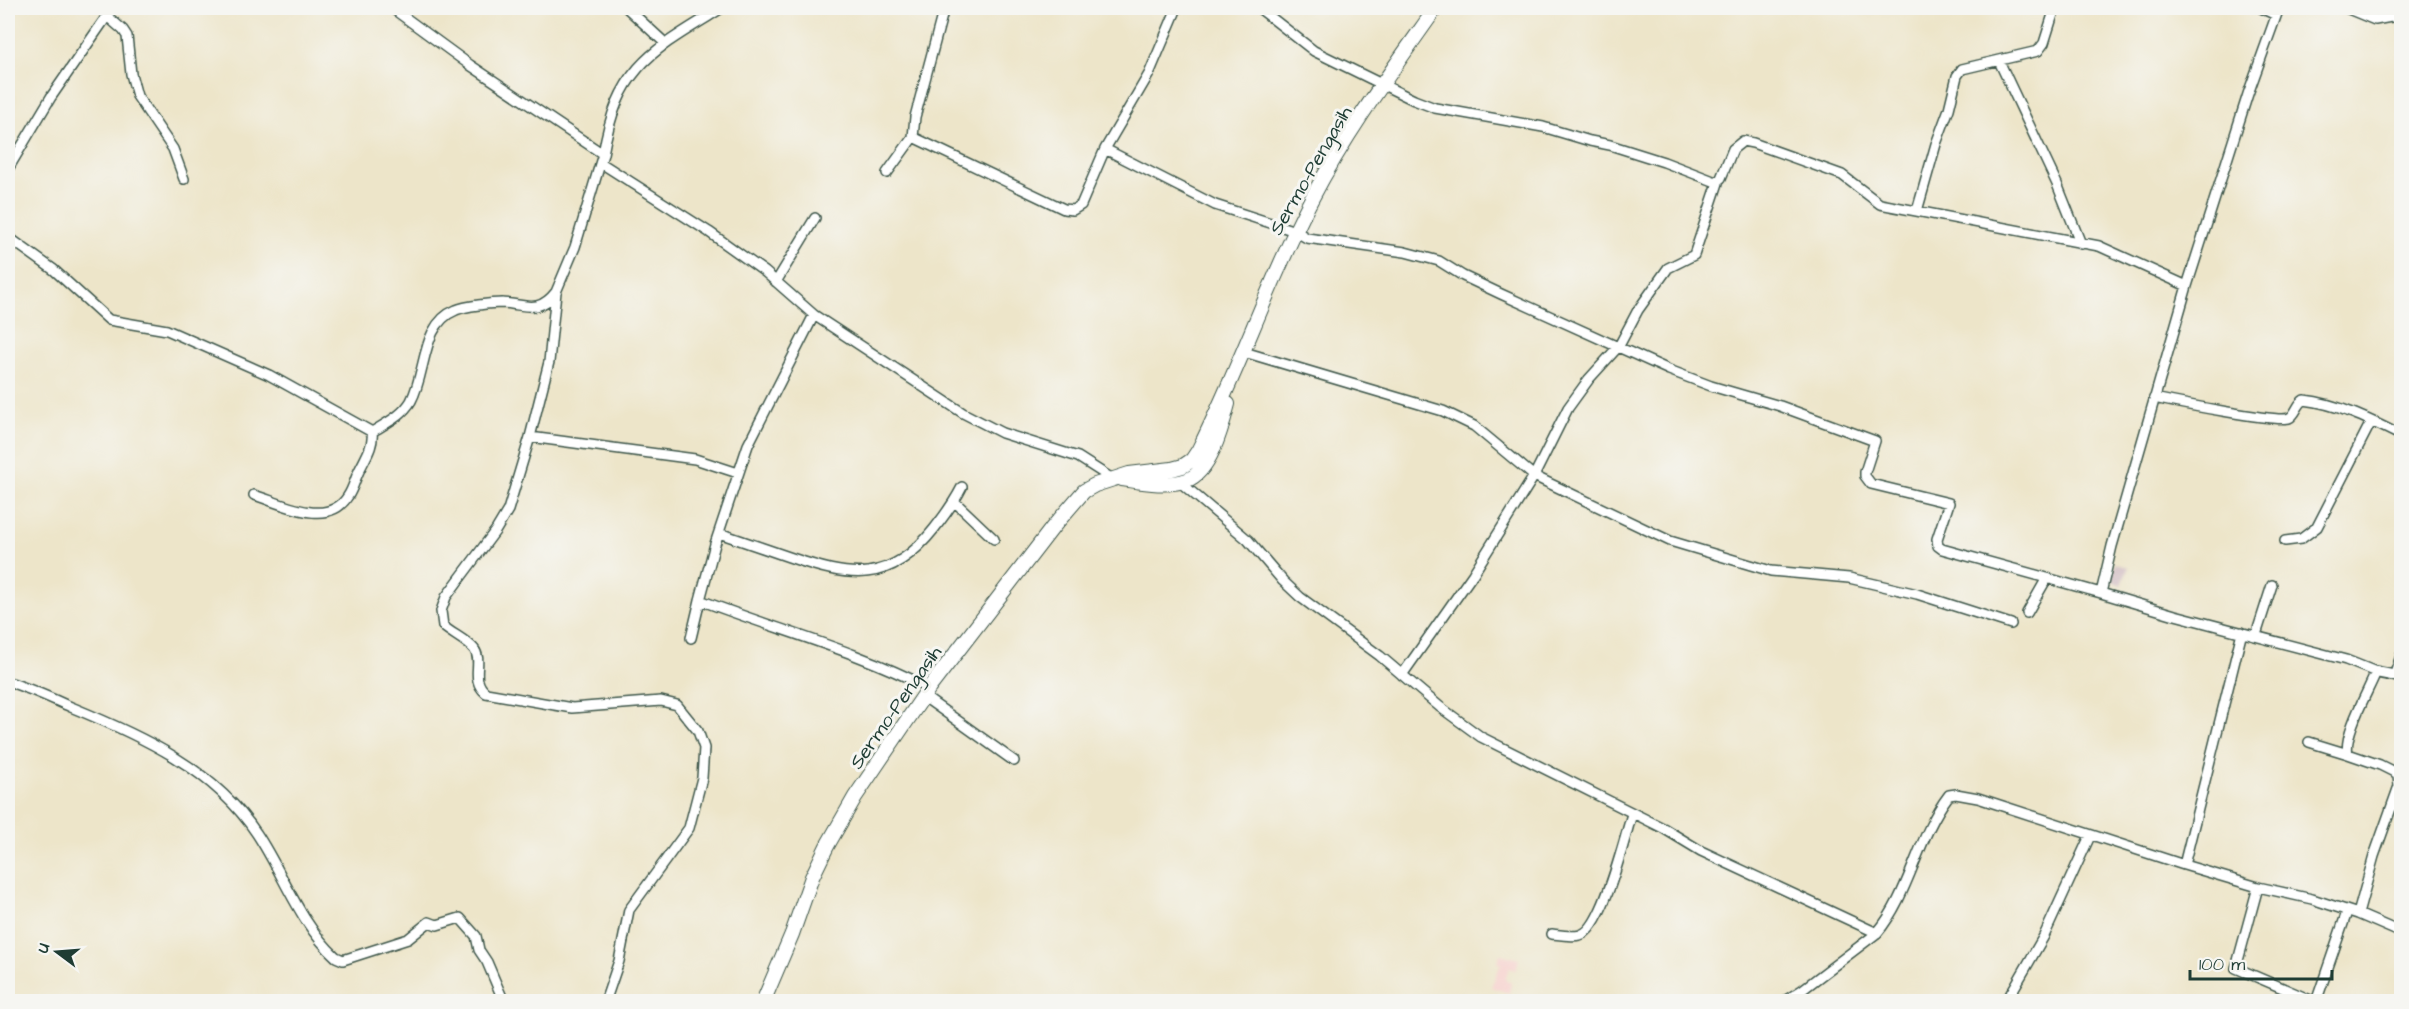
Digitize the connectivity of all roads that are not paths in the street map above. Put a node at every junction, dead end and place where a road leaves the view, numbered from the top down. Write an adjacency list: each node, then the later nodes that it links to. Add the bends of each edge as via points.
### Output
1 (392, 8): 19 (street)
2 (627, 8): 14 (street)
3 (722, 8): 14 (street)
4 (944, 8): 17 (street)
5 (1177, 8): 18 (street, via 1153,68)
6 (1259, 8): 16 (street, via 1314,51)
7 (1436, 8): 16 (main road, Sermo-Pengasih)
8 (2055, 8): 15 (street, via 2038,51)
9 (2261, 8): 11 (street)
10 (2346, 8): 13 (street, via 2374,20)
11 (2278, 11): 30 (street)
12 (108, 12): 20 (street); 22 (street, via 127,36 137,96 173,149)
13 (2402, 15)
14 (664, 43): 19 (street, via 642,61 622,90 607,129)
15 (1999, 61): 24 (street, via 1962,69 1957,76); 28 (street)
16 (1383, 84): 23 (street, via 1435,108 1543,126 1664,162); 26 (main road, Sermo-Pengasih)
17 (913, 137): 18 (street, via 1046,202 1073,210 1081,205); 21 (street)
18 (1105, 149): 26 (street, via 1215,205)
19 (602, 158): 29 (street); 31 (street, via 575,247)
20 (8, 169)
21 (887, 173)
22 (184, 179)
23 (1718, 183): 24 (street, via 1733,149 1743,141 1833,170 1880,204); 33 (street, via 1694,255 1668,268 1638,310)
24 (1917, 211): 28 (street)
25 (815, 218): 29 (street)
26 (1295, 231): 33 (street, via 1317,241 1386,249 1439,261 1501,294); 34 (main road, Sermo-Pengasih)
27 (8, 237): 37 (street, via 54,270 109,320 167,330 269,375)
28 (2081, 244): 30 (street, via 2099,246)
29 (776, 282): 32 (street)
30 (2187, 286): 35 (street)
31 (556, 292): 37 (street, via 537,306 501,303 457,309 436,323 410,401 399,415); 39 (street, via 549,362)
32 (814, 315): 40 (street, via 748,445); 42 (street, via 983,425 1061,450)
33 (1619, 346): 41 (street, via 1568,408); 50 (street, via 1711,386 1875,441 1865,476 1871,484 1949,503 1938,546)
34 (1241, 358): 41 (street, via 1443,411 1474,426); 42 (main road, Sermo-Pengasih, via 1192,460 1172,469); 43 (main road, Sermo-Pengasih, via 1212,451 1199,472)
35 (2154, 398): 36 (street, via 2285,419 2304,400 2348,410); 52 (street)
36 (2371, 422): 38 (street); 49 (street, via 2316,526 2301,539)
37 (372, 432): 45 (street, via 369,451 348,496 334,510 313,513)
38 (2402, 436)
39 (530, 437): 40 (street, via 695,459); 79 (street, via 508,510 446,597 440,620 443,626 473,649 478,683 486,693 572,708 669,702 677,705 698,731 704,748 702,778 689,828 629,910 619,961)
40 (738, 473): 47 (street)
41 (1534, 476): 55 (street, via 1670,541 1772,570 1849,578 1917,594); 61 (street, via 1473,574)
42 (1116, 479): 43 (main road, Sermo-Pengasih); 64 (main road, Sermo-Pengasih, via 1084,491)
43 (1180, 482): 61 (street, via 1248,540 1300,597)
44 (962, 487): 46 (street)
45 (254, 495)
46 (955, 502): 47 (street, via 913,553 861,574 826,570); 48 (street)
47 (719, 533): 53 (street)
48 (994, 539)
49 (2285, 541)
50 (2047, 578): 52 (street); 54 (street)
51 (2272, 585): 57 (street)
52 (2101, 593): 56 (street)
53 (700, 600): 58 (street); 64 (street, via 827,644)
54 (2027, 613)
55 (2011, 624)
56 (2242, 632): 57 (street); 71 (street)
57 (2256, 635): 60 (street)
58 (692, 638)
59 (2402, 653): 62 (street)
60 (2376, 672): 62 (street); 66 (street, via 2347,741)
61 (1402, 675): 69 (street, via 1481,736)
62 (2398, 675)
63 (8, 682): 78 (street, via 145,739 225,794 257,833 304,917 336,957 351,958 408,939 429,922 438,925 460,918 476,936)
64 (926, 692): 67 (street); 80 (main road, Sermo-Pengasih, via 826,846)
65 (2309, 742): 66 (street)
66 (2348, 754): 68 (street, via 2398,774)
67 (1014, 760)
68 (2400, 786): 74 (street)
69 (1632, 814): 75 (street); 77 (street, via 1612,883 1592,927 1581,935)
70 (2090, 836): 71 (street); 75 (street, via 1978,798 1948,795 1888,920); 82 (street, via 2044,936)
71 (2184, 865): 72 (street)
72 (2258, 887): 73 (street, via 2312,899); 83 (street, via 2236,968)
73 (2347, 912): 74 (street); 83 (street)
74 (2358, 914): 76 (street)
75 (1877, 933): 81 (street)
76 (2402, 933)
77 (1552, 934)
78 (504, 1002)
79 (605, 1002)
80 (763, 1002)
81 (1783, 1002)
82 (2006, 1002)
83 (2315, 1002)

